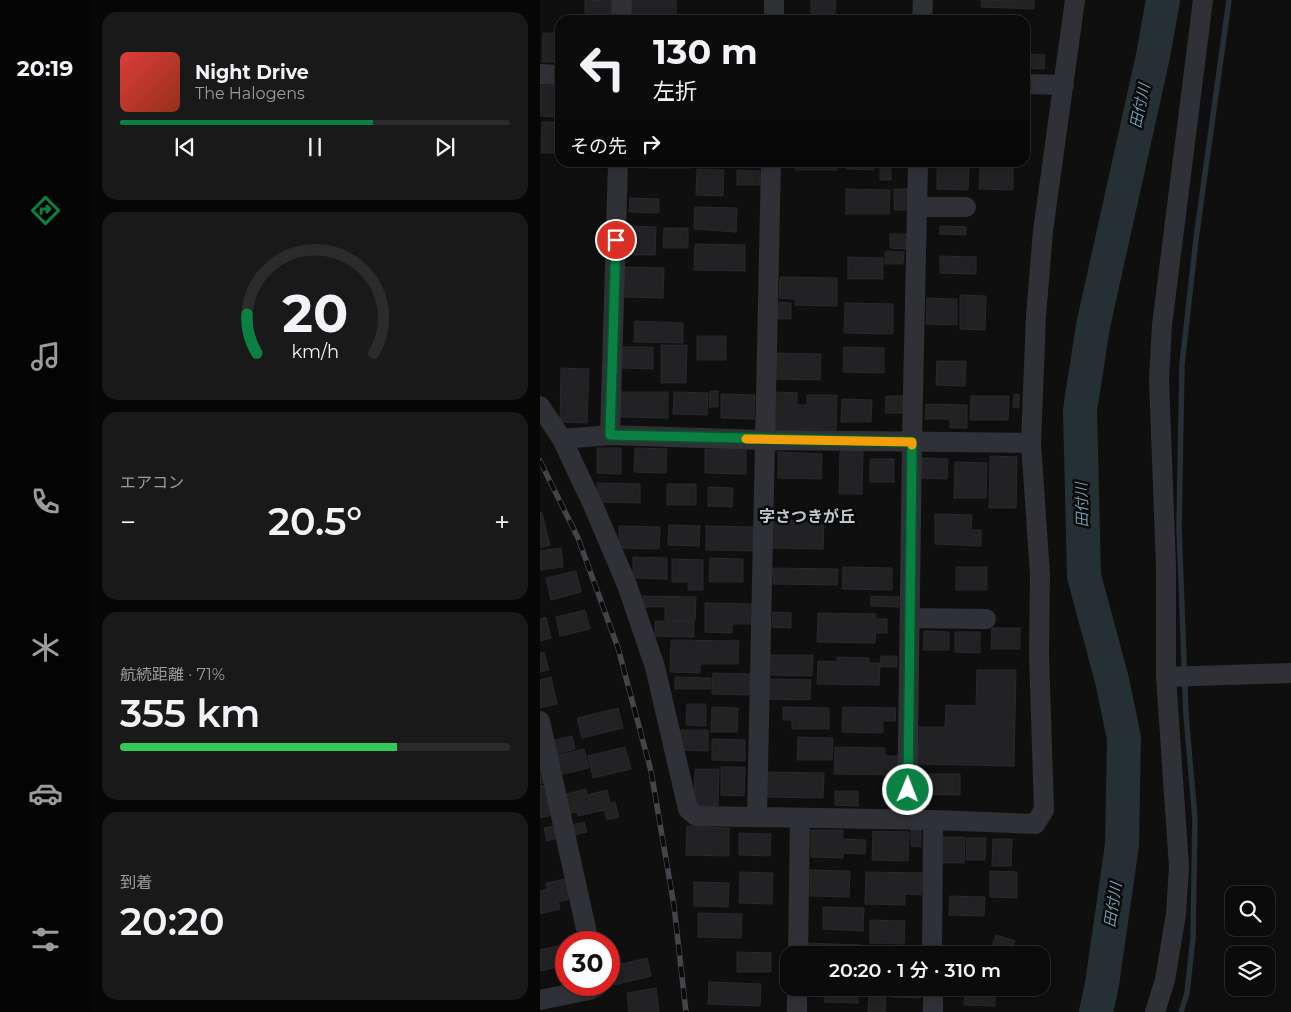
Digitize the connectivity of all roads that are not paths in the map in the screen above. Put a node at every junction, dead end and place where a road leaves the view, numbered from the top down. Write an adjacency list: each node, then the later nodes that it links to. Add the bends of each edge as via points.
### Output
1 (622, 0): 6 (street)
2 (774, 0): 7 (street)
3 (923, 0): 8 (street)
4 (1075, 0): 12 (street)
5 (1203, 0): 27 (street, via 1162,325 1160,370)
6 (622, 15)
7 (774, 15)
8 (922, 15)
9 (540, 74): 10 (street)
10 (555, 75)
11 (1030, 84): 12 (street)
12 (1064, 85): 23 (street, via 1043,231)
13 (618, 167): 19 (street)
14 (771, 167): 21 (street)
15 (918, 167): 16 (street)
16 (917, 207): 17 (street); 22 (street)
17 (966, 207)
18 (540, 406): 20 (street)
19 (610, 435): 20 (street); 21 (street)
20 (562, 439): 29 (street, via 627,585 655,666 688,809 696,816)
21 (765, 440): 22 (street); 29 (street)
22 (912, 442): 23 (street); 24 (street)
23 (1031, 443): 32 (street, via 1040,575 1044,810 1034,824)
24 (910, 618): 25 (street); 31 (street)
25 (986, 619)
26 (1291, 673): 27 (street)
27 (1166, 677): 42 (street, via 1179,866 1165,980)
28 (540, 721): 33 (street)
29 (757, 816): 30 (street)
30 (800, 818): 31 (street); 34 (street)
31 (907, 819): 32 (street)
32 (933, 820): 35 (street)
33 (587, 931)
34 (798, 946)
35 (932, 946)
36 (560, 996): 39 (street)
37 (797, 996): 40 (street)
38 (933, 996): 41 (street)
39 (540, 1000)
40 (796, 1012)
41 (933, 1012)
42 (1155, 1012)

